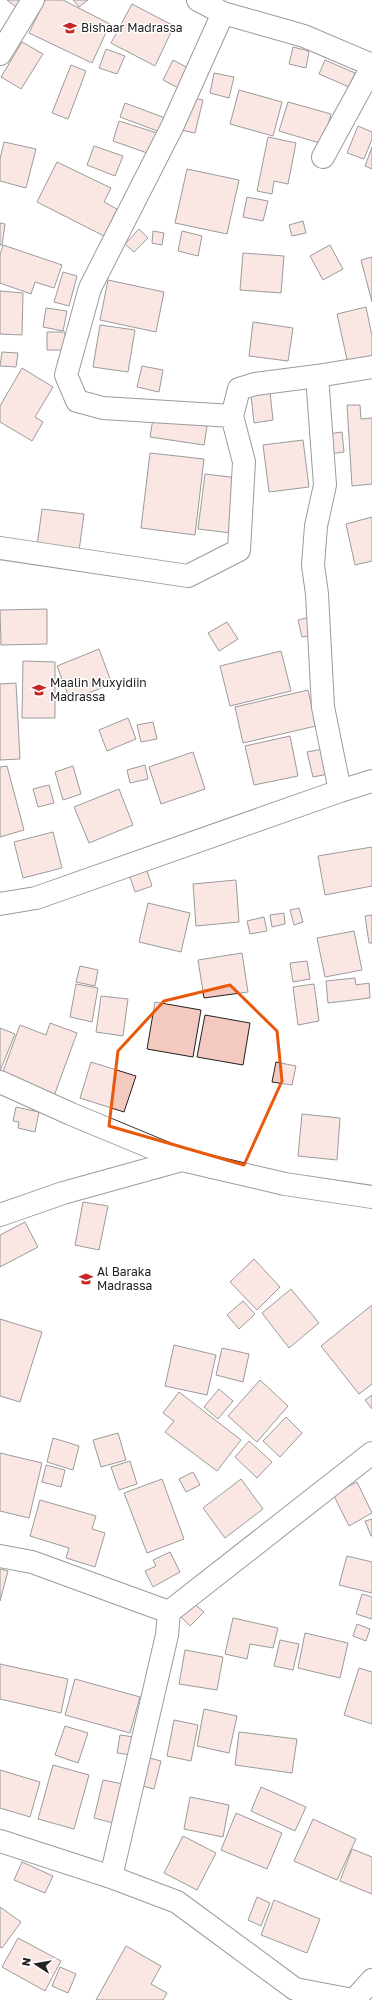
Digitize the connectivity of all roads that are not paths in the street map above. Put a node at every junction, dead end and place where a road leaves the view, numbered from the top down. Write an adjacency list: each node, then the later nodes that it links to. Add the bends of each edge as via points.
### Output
1 (33, 0): 4 (street)
2 (198, 0): 3 (street)
3 (223, 13): 5 (street, via 304,36); 9 (street, via 172,127 90,288 66,375 77,401 103,408)
4 (0, 54)
5 (372, 66): 6 (street)
6 (323, 157)
7 (372, 367): 8 (street)
8 (317, 376): 9 (street, via 255,384 239,389); 12 (street, via 325,484 316,526 313,565 323,707)
9 (232, 416): 10 (street, via 244,462 239,550 188,576)
10 (0, 548)
11 (372, 781): 12 (street)
12 (340, 791): 13 (street, via 36,898)
13 (0, 904)
14 (0, 1082): 15 (street)
15 (182, 1160): 16 (street, via 285,1184); 17 (street, via 63,1193)
16 (372, 1197)
17 (0, 1215)
18 (372, 1453): 20 (street)
19 (0, 1556): 20 (street, via 32,1562)
20 (169, 1612): 22 (street, via 167,1635)
21 (0, 1841): 22 (street)
22 (111, 1877): 24 (street, via 177,1902 295,1989)
23 (372, 1980): 24 (street)
24 (354, 2000)

